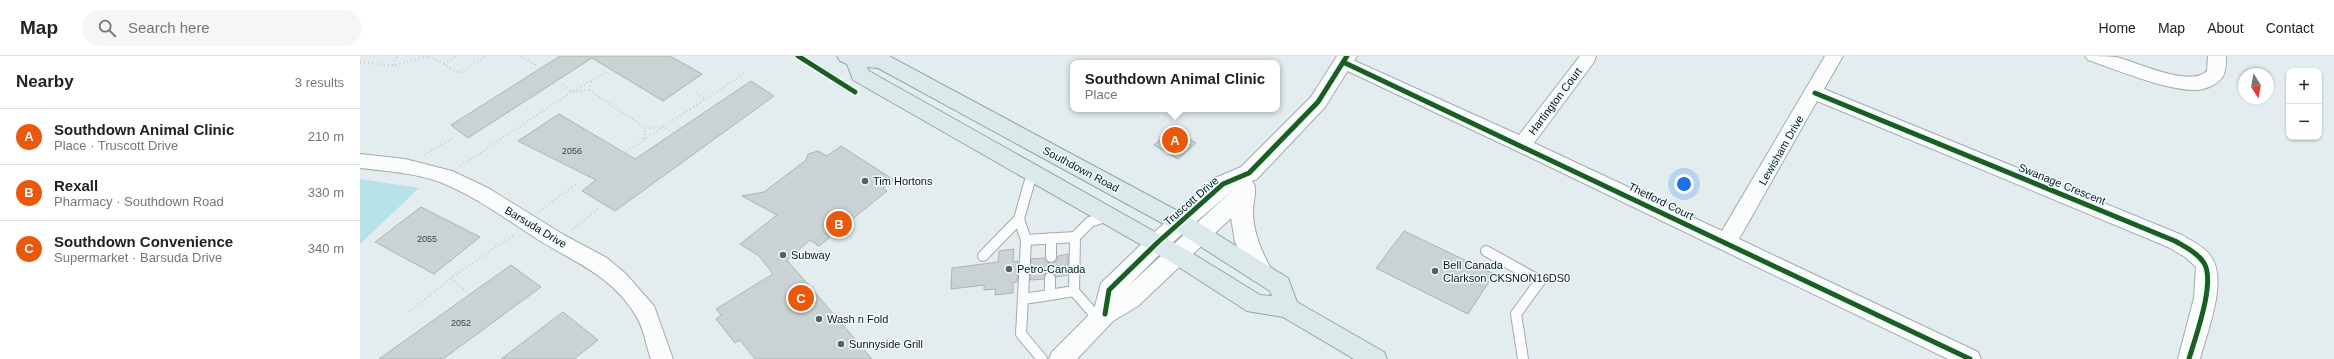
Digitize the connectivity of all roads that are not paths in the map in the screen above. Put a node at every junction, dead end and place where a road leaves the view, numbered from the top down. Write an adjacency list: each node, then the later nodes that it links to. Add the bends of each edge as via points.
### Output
1 (1834, 56): 7 (street, Lewisham Drive)
2 (2094, 56): 3 (street, via 2178,82 2197,84 2210,79 2216,73)
3 (2217, 56)
4 (851, 58): 10 (main road, Southdown Road, via 860,75); 14 (main road, Southdown Road, via 882,61)
5 (1588, 58): 8 (street, Hartington Court)
6 (1345, 59): 8 (street, Thetford Court); 11 (street, Truscott Drive, via 1318,102)
7 (1815, 93): 20 (street, Lewisham Drive); 38 (street, Swanage Crescent, via 2175,241 2191,250 2206,265 2209,278)
8 (1522, 145): 20 (street, Thetford Court)
9 (360, 161): 32 (street, Barsuda Drive, via 405,166 446,176 481,193 557,241 600,264 619,280 646,312)
10 (1032, 173): 12 (main road, Southdown Road); 13 (lane)
11 (1247, 183): 14 (street, Truscott Drive, via 1223,184); 15 (street, Truscott Drive); 25 (street, via 1240,222 1247,248)
12 (1107, 216): 16 (lane, via 1090,222); 19 (main road, Southdown Road)
13 (1019, 219): 18 (lane); 22 (lane)
14 (1181, 223): 15 (main road, Southdown Road); 19 (street, Truscott Drive)
15 (1200, 235): 23 (street, Truscott Drive); 25 (main road, Southdown Road)
16 (1075, 237): 17 (lane); 27 (lane)
17 (1051, 238): 18 (lane); 24 (lane)
18 (1026, 240): 29 (lane)
19 (1157, 243): 23 (main road, Southdown Road); 31 (street, Truscott Drive, via 1109,290)
20 (1726, 244): 37 (street, Thetford Court)
21 (1486, 251): 36 (lane, via 1540,281 1516,314)
22 (983, 256)
23 (1179, 256): 30 (main road, Southdown Road, via 1255,304); 31 (street, Truscott Drive, via 1130,299)
24 (1051, 257)
25 (1261, 273): 30 (main road, Southdown Road, via 1280,285)
26 (1050, 278): 28 (lane)
27 (1074, 292): 28 (lane); 31 (lane)
28 (1050, 295): 29 (lane)
29 (1023, 299): 33 (lane, via 1021,334)
30 (1287, 308): 35 (main road, Southdown Road)
31 (1102, 317): 34 (street, Truscott Drive)
32 (662, 359)
33 (1042, 359)
34 (1061, 359)
35 (1375, 359)
36 (1523, 359)
37 (1970, 359)
38 (2189, 359)

